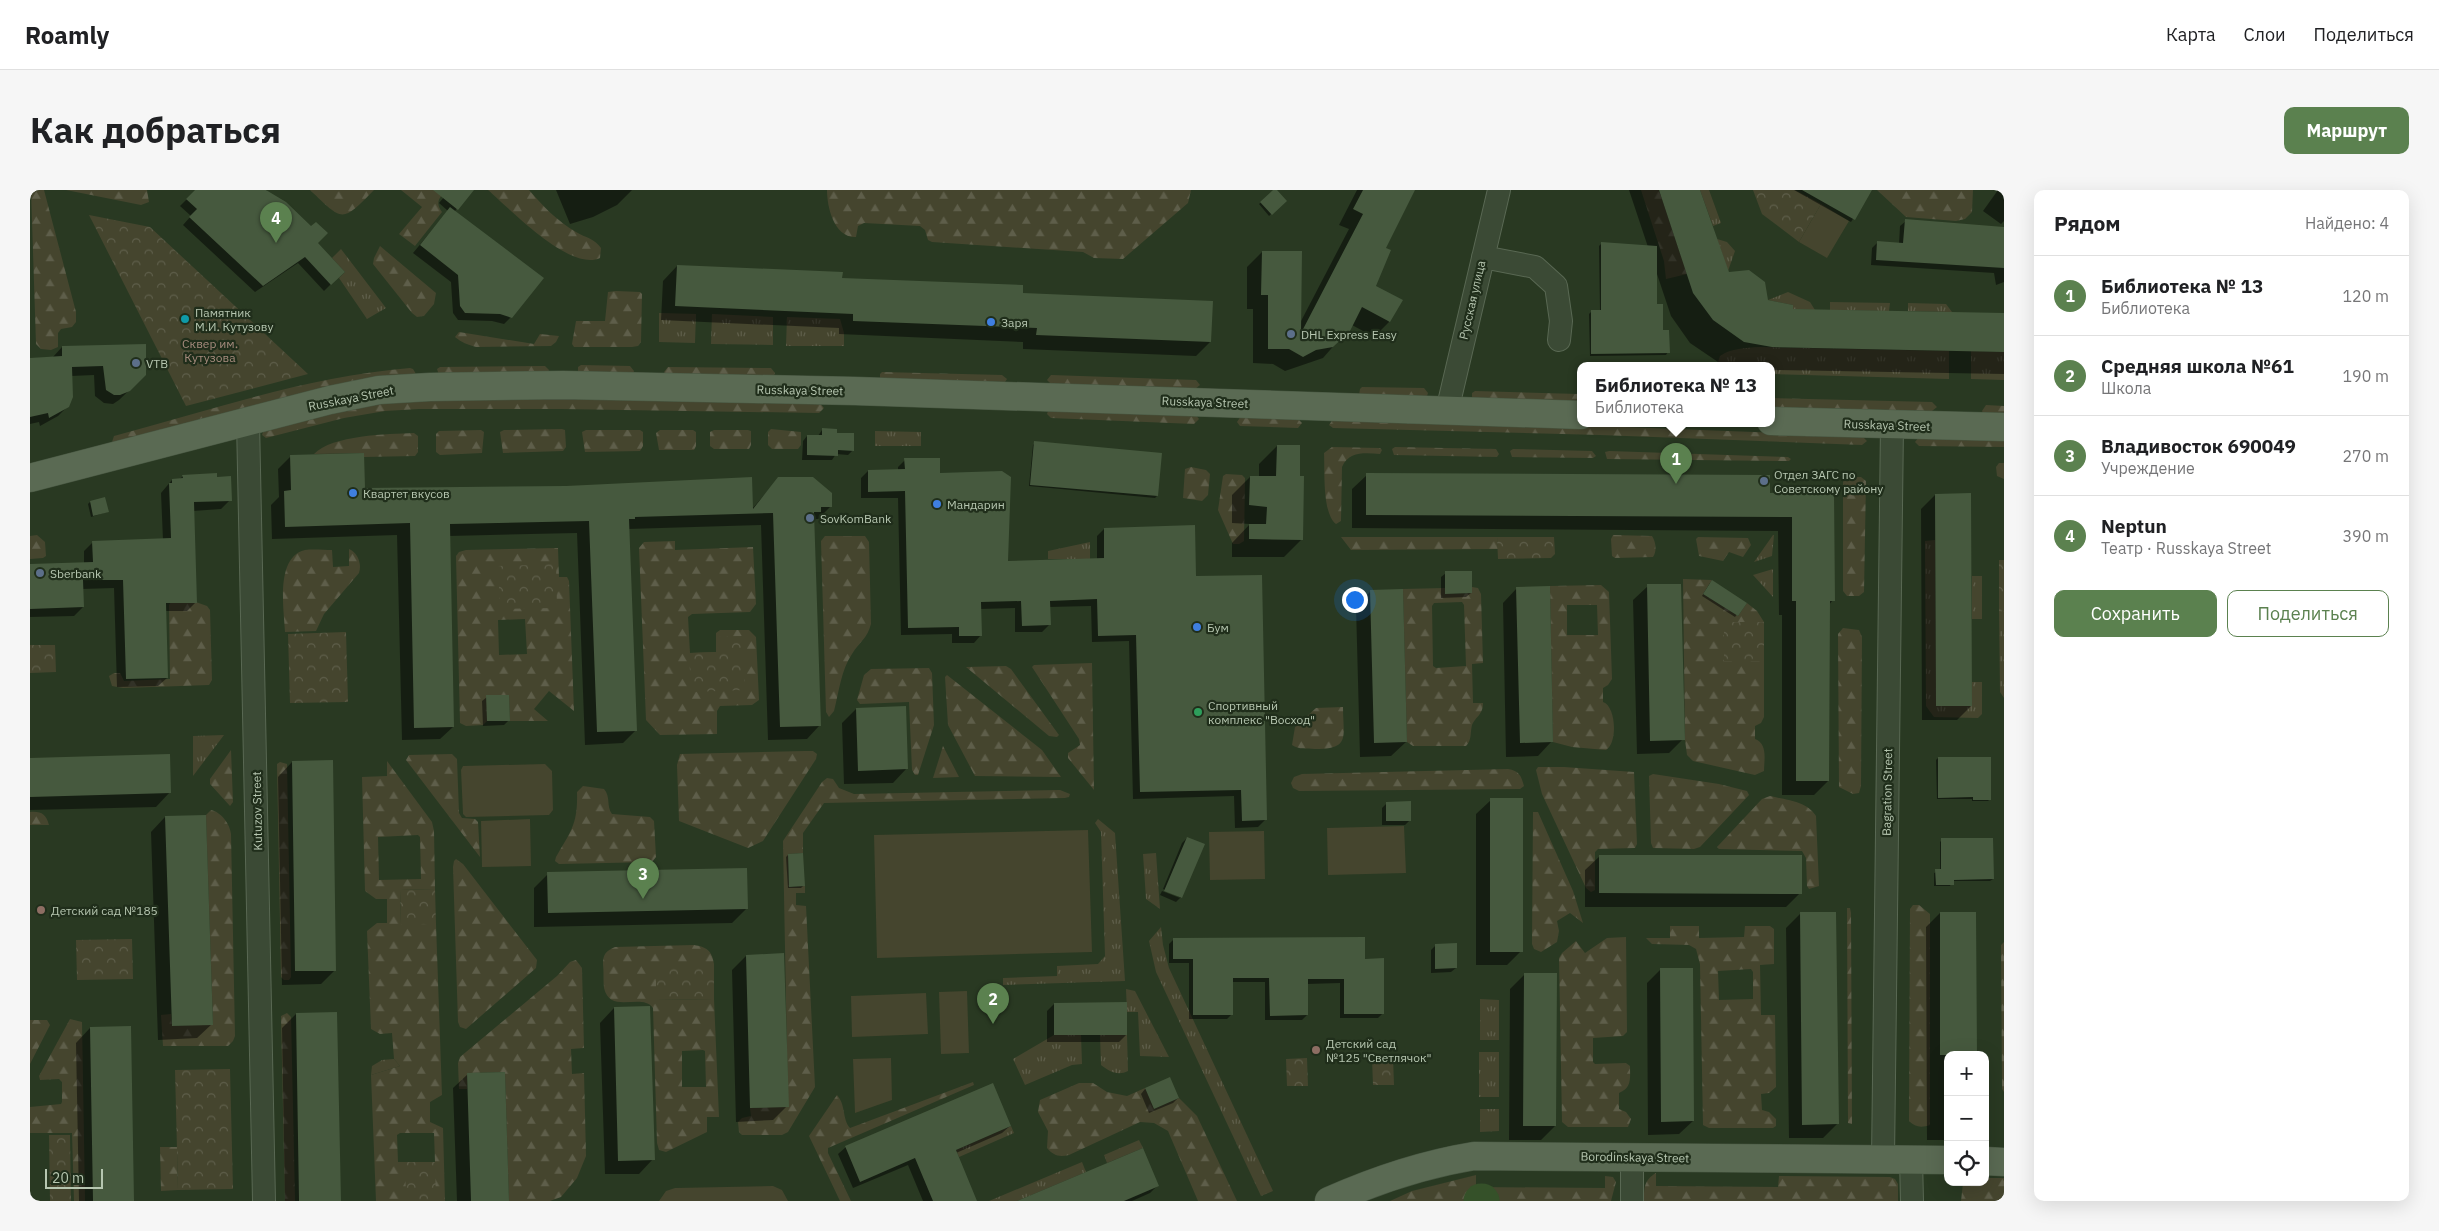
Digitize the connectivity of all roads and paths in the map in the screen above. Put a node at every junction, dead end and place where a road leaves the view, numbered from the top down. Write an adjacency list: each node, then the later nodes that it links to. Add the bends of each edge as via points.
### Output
1 (1499, 190): 2 (street, Русская улица)
2 (1483, 257): 3 (street, via 1536,267 1556,286 1561,321); 4 (street, Русская улица)
3 (1559, 340)
4 (1447, 411): 5 (main road, Russkaya Street); 6 (main road, Russkaya Street, via 855,391 458,386 379,390)
5 (1577, 415)
6 (248, 421): 10 (main road, Russkaya Street); 17 (street, Kutuzov Street)
7 (1775, 421): 8 (main road, Russkaya Street)
8 (1892, 425): 9 (main road, Russkaya Street); 12 (street, Bagration Street)
9 (2004, 427)
10 (30, 478)
11 (1632, 1156): 12 (main road, Borodinskaya Street); 18 (main road, Borodinskaya Street, via 1474,1156 1364,1187); 19 (street)
12 (1883, 1159): 13 (main road, Borodinskaya Street)
13 (1911, 1159): 14 (main road, Borodinskaya Street); 20 (street)
14 (1944, 1160)
15 (1989, 1161): 16 (main road)
16 (2004, 1162)
17 (264, 1201)
18 (1328, 1201)
19 (1632, 1201)
20 (1912, 1201)

